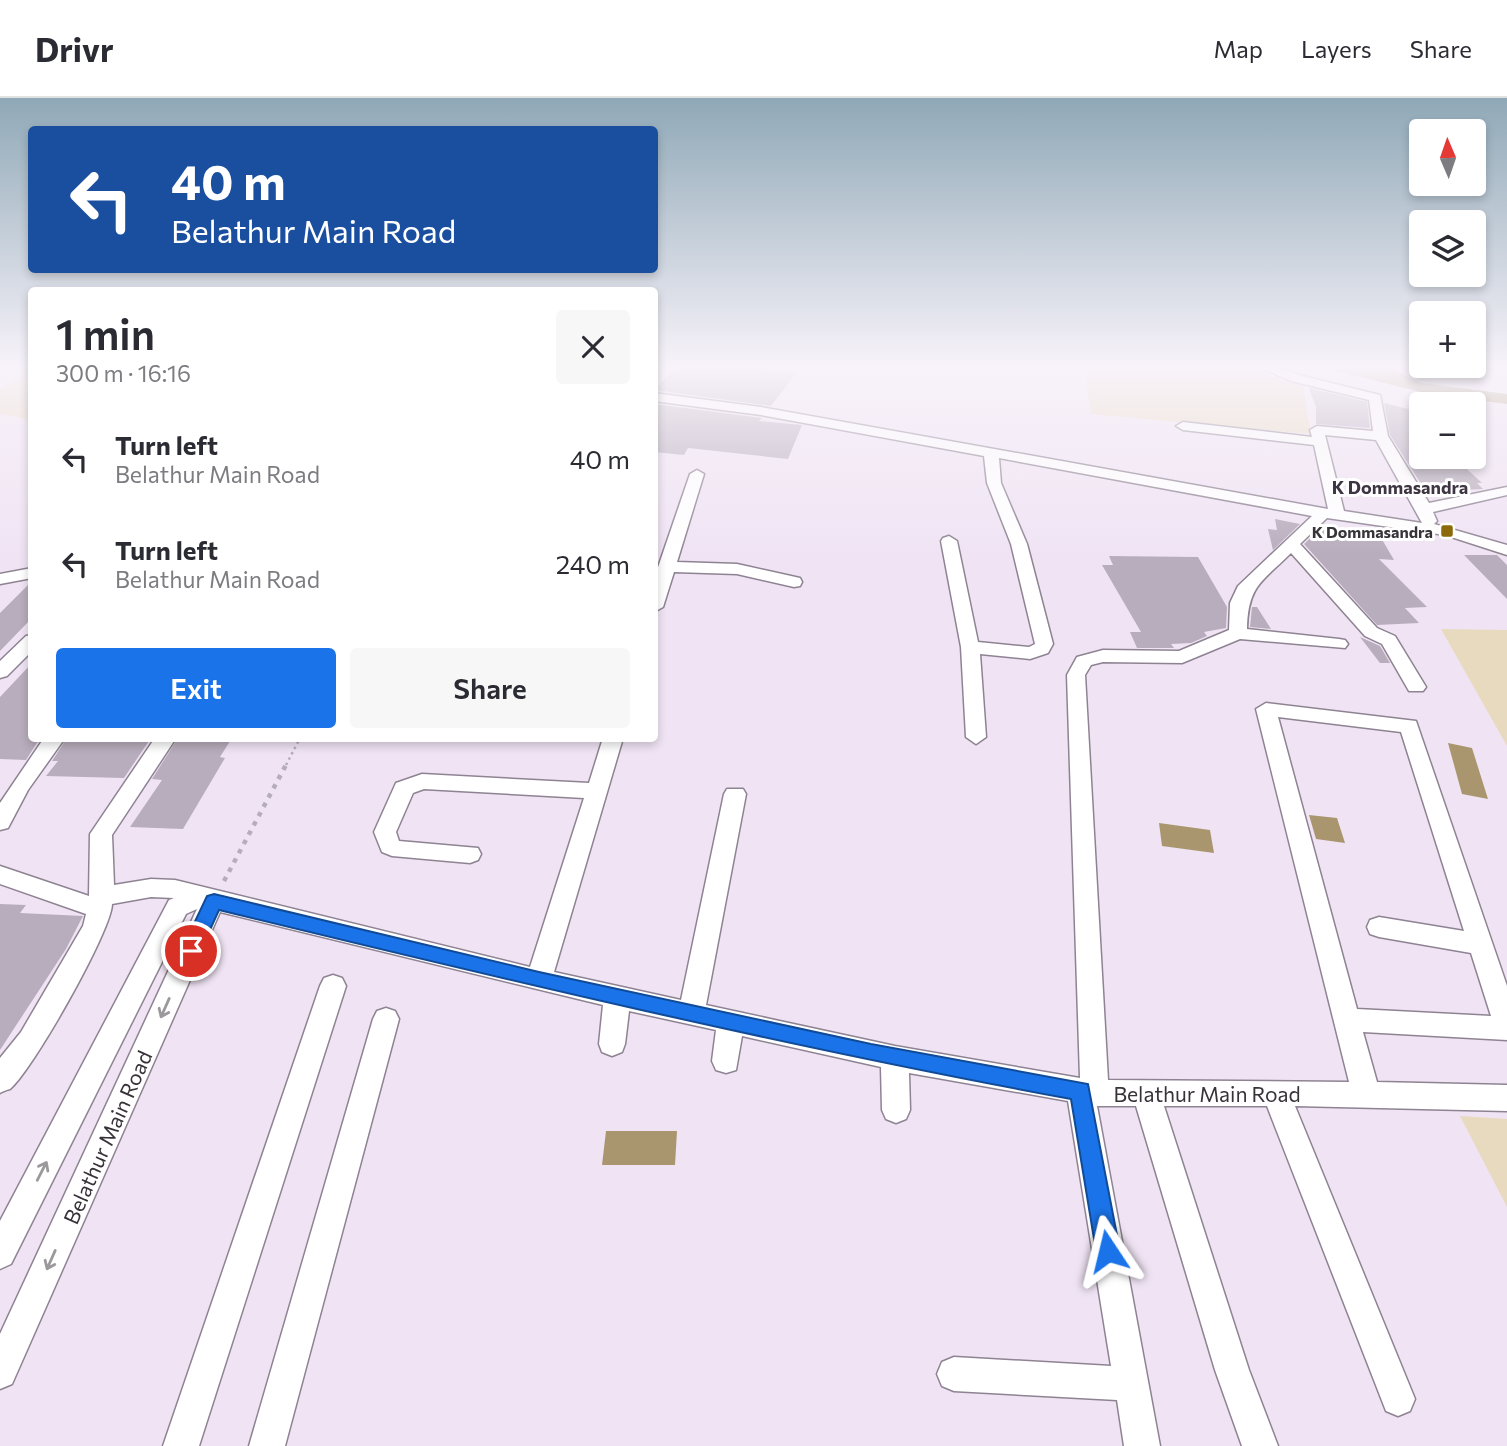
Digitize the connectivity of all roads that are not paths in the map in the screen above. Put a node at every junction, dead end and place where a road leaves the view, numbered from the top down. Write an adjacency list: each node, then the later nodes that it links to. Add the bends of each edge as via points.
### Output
1 (856, 428): 6 (street)
2 (1199, 428): 5 (street)
3 (1380, 428): 4 (street)
4 (1381, 436): 5 (street, via 1317,430); 9 (street)
5 (1320, 442): 10 (street)
6 (991, 452): 10 (street); 23 (street, via 994,483 1019,544 1044,645 1030,653)
7 (697, 474): 15 (street)
8 (1507, 491): 9 (street)
9 (1425, 510): 11 (street)
10 (1330, 514): 11 (street); 13 (street)
11 (1434, 529): 14 (street)
12 (949, 541): 23 (street)
13 (1293, 546): 20 (street, via 1244,590); 25 (street, via 1370,632 1389,640)
14 (1507, 550)
15 (667, 567): 18 (street, via 737,569); 19 (street)
16 (28, 574): 17 (street)
17 (0, 579)
18 (794, 582)
19 (658, 595)
20 (1238, 633): 22 (street); 51 (street, via 1182,657 1103,656 1084,661 1076,675)
21 (28, 644): 24 (street)
22 (1339, 644)
23 (970, 647): 26 (street)
24 (0, 672)
25 (1416, 687)
26 (976, 737)
27 (52, 742): 32 (street)
28 (163, 742): 36 (street, via 101,834)
29 (612, 742): 30 (street)
30 (598, 791): 33 (street, via 422,781 404,788 385,832 390,846); 39 (street)
31 (735, 794): 42 (street)
32 (0, 822)
33 (470, 853)
34 (0, 874): 36 (street)
35 (207, 900): 36 (street, via 178,888 150,886); 39 (street, Belathur Main Road); 57 (street, Belathur Main Road, one-way to 35, via 177,906); 58 (street, Belathur Main Road, one-way to 58)
36 (100, 903): 50 (street, via 85,949)
37 (1379, 927): 38 (street)
38 (1480, 944): 44 (street, via 1409,726 1266,709); 46 (street)
39 (539, 980): 41 (street, Belathur Main Road)
40 (332, 986): 62 (street)
41 (617, 997): 42 (street, Belathur Main Road); 47 (street)
42 (691, 1013): 45 (street, Belathur Main Road)
43 (386, 1019): 63 (street)
44 (1346, 1020): 46 (street); 54 (street)
45 (730, 1022): 48 (street, Belathur Main Road); 49 (street)
46 (1507, 1027)
47 (612, 1044)
48 (895, 1058): 51 (street, Belathur Main Road); 56 (street)
49 (726, 1061)
50 (0, 1080)
51 (1088, 1092): 52 (street, Belathur Main Road); 60 (street)
52 (1146, 1093): 53 (street, Belathur Main Road); 65 (street)
53 (1276, 1093): 54 (street, Belathur Main Road); 61 (street)
54 (1366, 1095): 55 (street, Belathur Main Road)
55 (1507, 1098)
56 (896, 1110)
57 (0, 1253)
58 (0, 1372)
59 (954, 1374): 60 (street)
60 (1131, 1384): 64 (street)
61 (1398, 1399)
62 (181, 1446)
63 (267, 1446)
64 (1142, 1446)
65 (1260, 1446)

